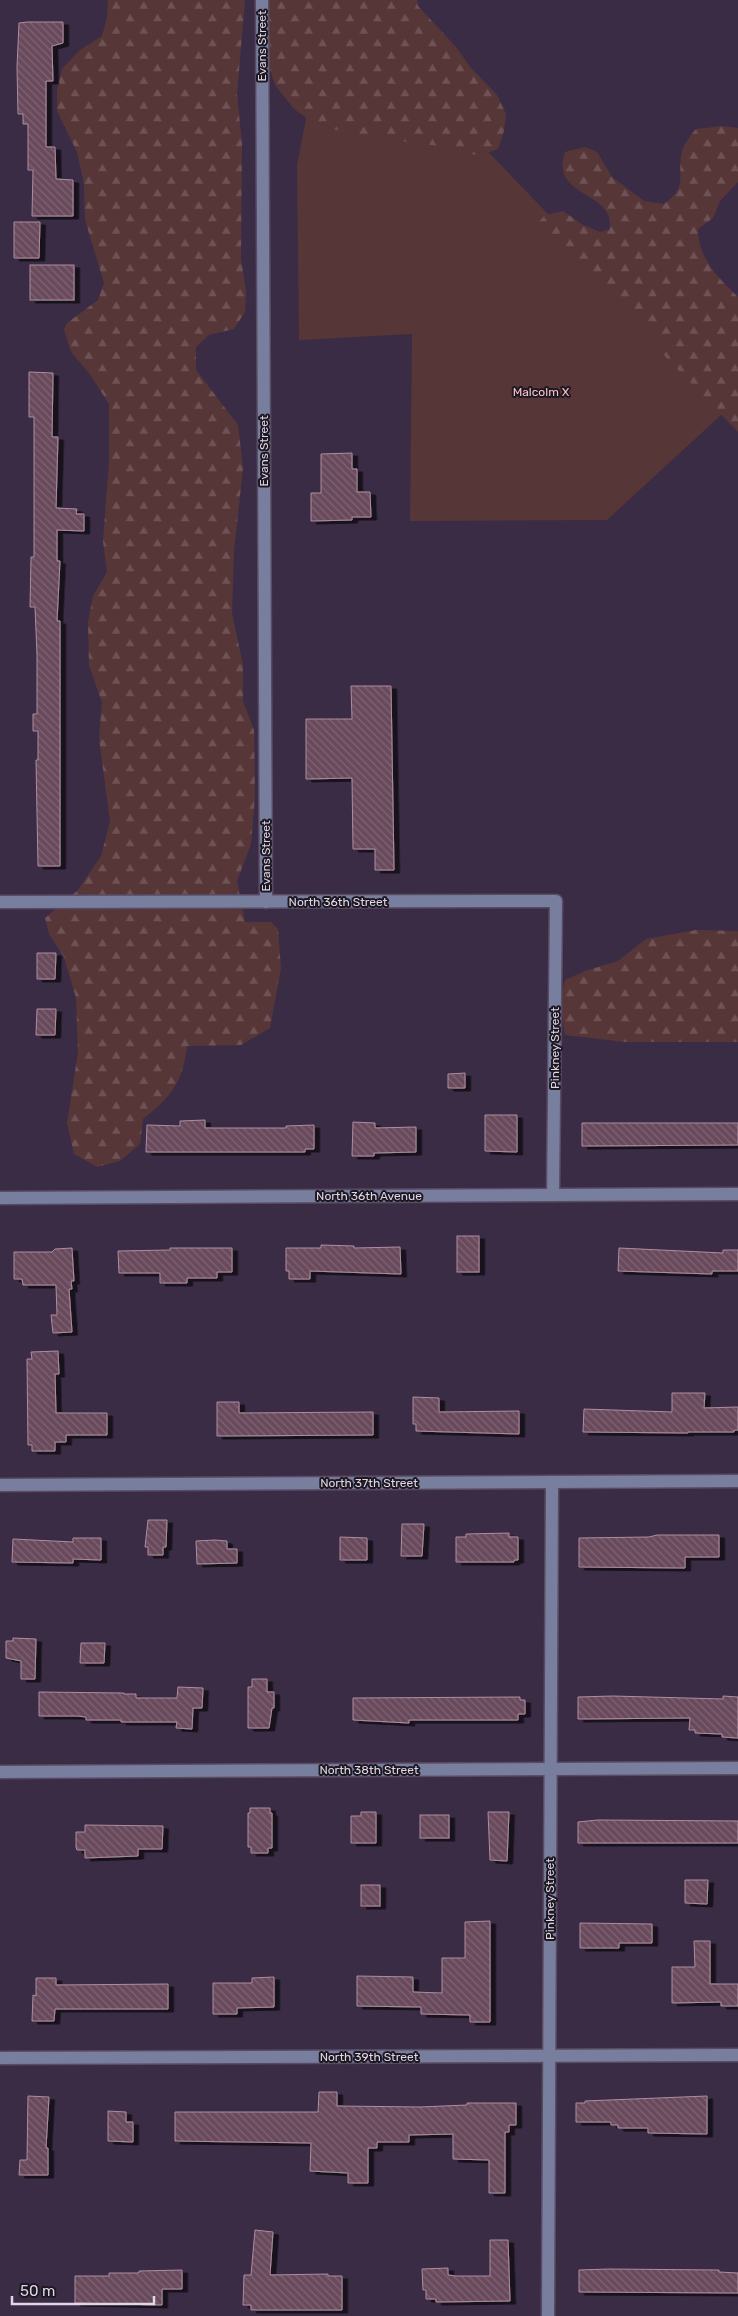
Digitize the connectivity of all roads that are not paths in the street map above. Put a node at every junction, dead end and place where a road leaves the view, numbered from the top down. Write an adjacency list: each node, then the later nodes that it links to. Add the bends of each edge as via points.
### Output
1 (262, 0): 4 (street, Evans Street)
2 (556, 901): 4 (street, North 36th Street); 6 (street, Pinkney Street)
3 (0, 902): 4 (street, North 36th Street)
4 (266, 902)
5 (738, 1194): 6 (street, North 36th Avenue)
6 (553, 1196): 7 (street, North 36th Avenue)
7 (0, 1198)
8 (738, 1481): 9 (street, North 37th Street)
9 (552, 1482): 10 (street, North 37th Street); 12 (street, Pinkney Street)
10 (0, 1485)
11 (738, 1768): 12 (street, North 38th Street)
12 (551, 1769): 13 (street, North 38th Street); 15 (street, Pinkney Street)
13 (0, 1772)
14 (738, 2055): 15 (street, North 39th Street)
15 (549, 2056): 16 (street, North 39th Street); 17 (street, Pinkney Street)
16 (0, 2058)
17 (548, 2316)

